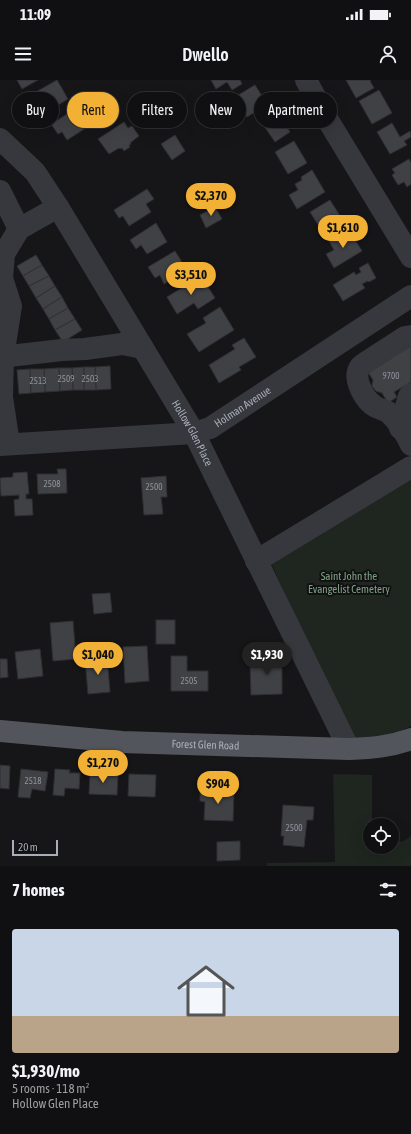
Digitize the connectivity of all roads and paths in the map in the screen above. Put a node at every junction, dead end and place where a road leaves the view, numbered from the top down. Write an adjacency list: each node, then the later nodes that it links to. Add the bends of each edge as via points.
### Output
1 (306, 80): 6 (street)
2 (0, 139): 4 (street, Hollow Glen Place, via 35,172)
3 (0, 191): 5 (street)
4 (58, 206): 5 (street); 9 (street, Hollow Glen Place)
5 (19, 229): 10 (street, via 4,254 2,278 12,306)
6 (411, 257)
7 (411, 296): 12 (street, Holman Avenue, via 210,428)
8 (411, 336): 13 (street, via 405,337 365,363 358,375 359,386 368,400 376,407 387,411)
9 (143, 348): 10 (street, via 122,344); 12 (street, Hollow Glen Place)
10 (2, 357): 14 (street)
11 (411, 394): 13 (street)
12 (194, 433): 14 (street, Holman Avenue); 16 (street, Hollow Glen Place)
13 (406, 436)
14 (4, 444)
15 (411, 467): 16 (street)
16 (256, 561): 19 (street, Hollow Glen Place)
17 (0, 731): 19 (main road, Forest Glen Road, via 122,742)
18 (411, 739): 19 (main road, Forest Glen Road, via 376,748)
19 (349, 749)

